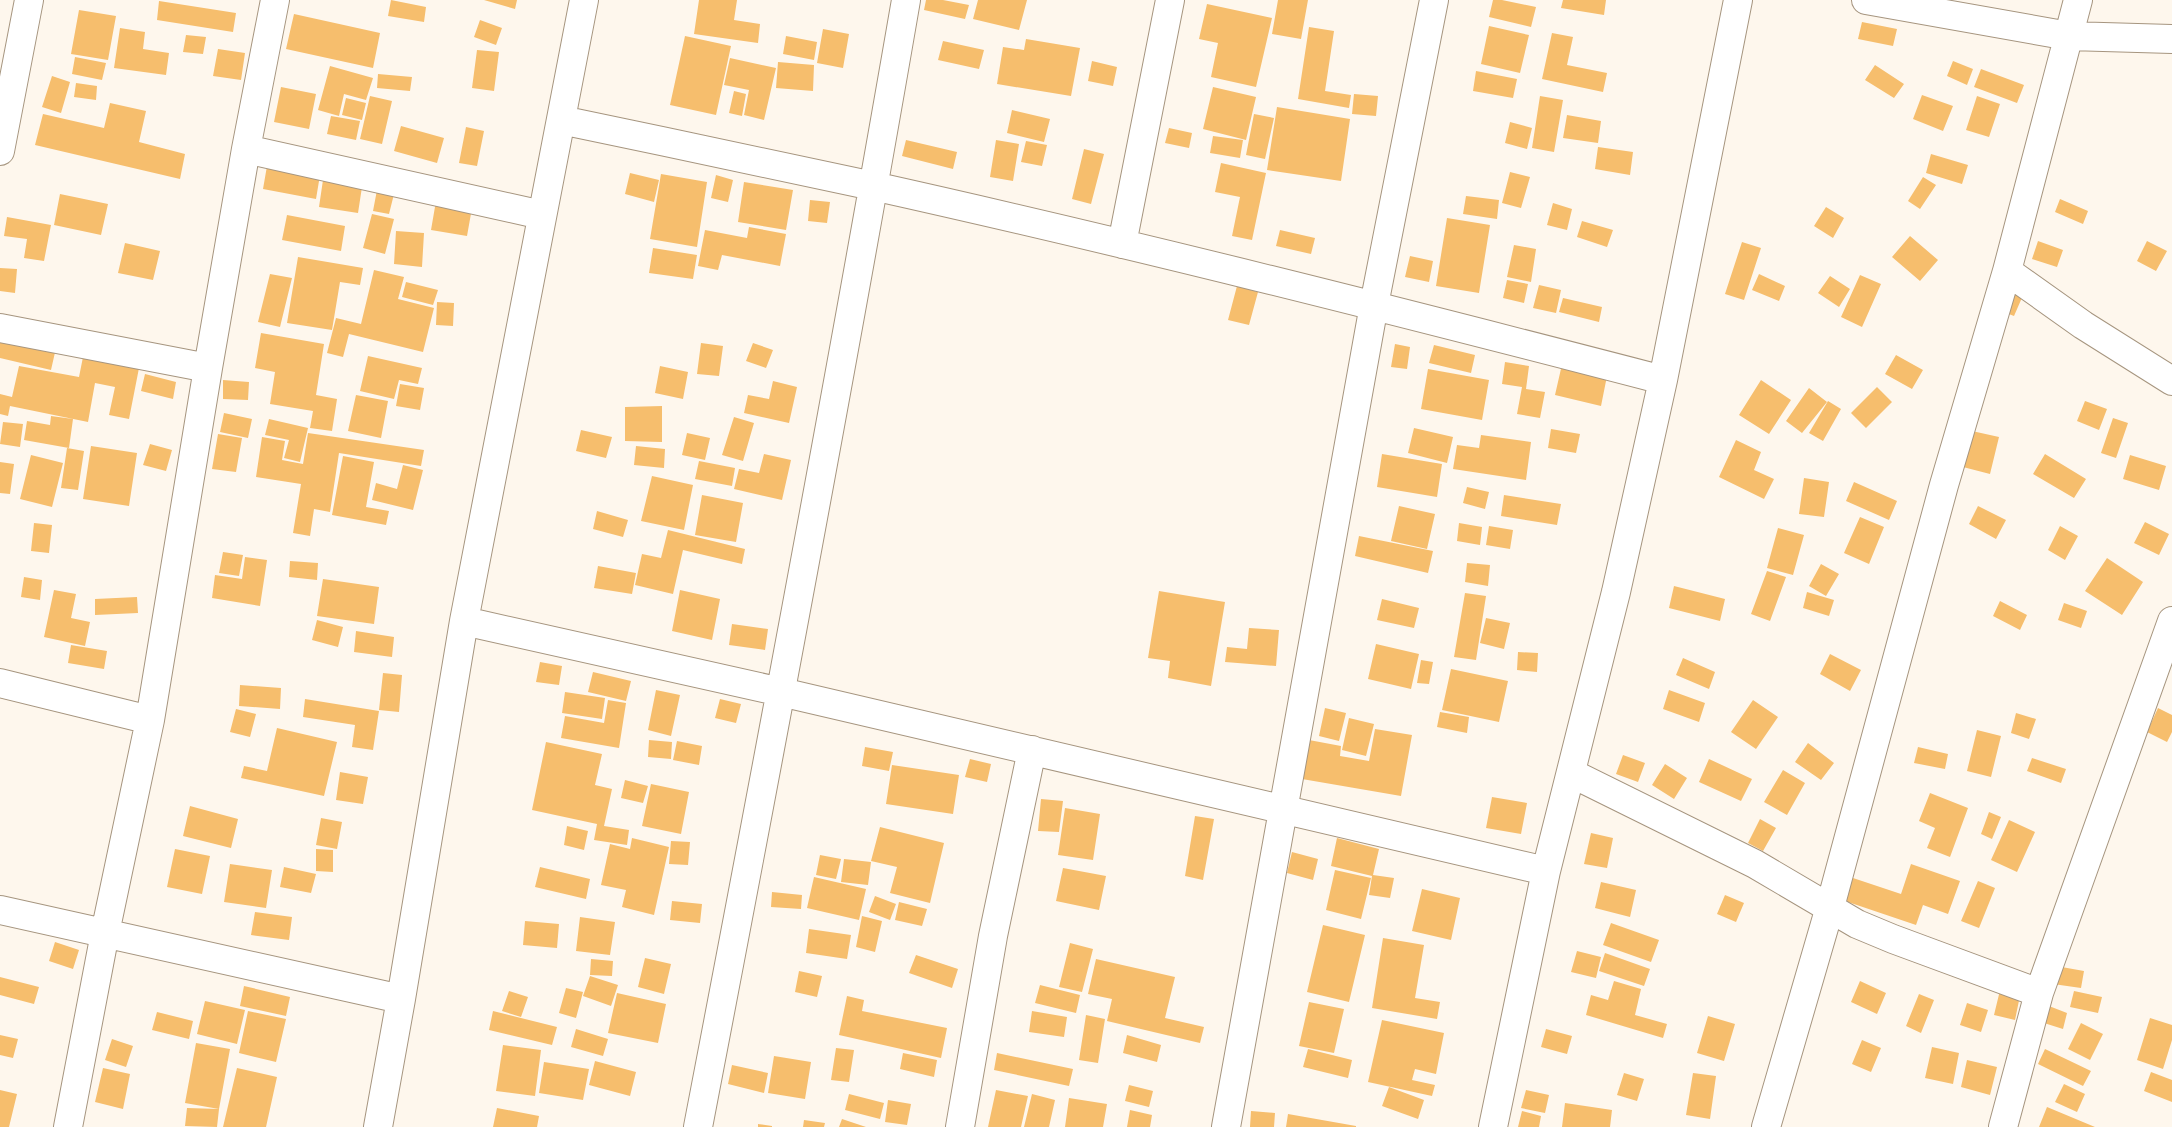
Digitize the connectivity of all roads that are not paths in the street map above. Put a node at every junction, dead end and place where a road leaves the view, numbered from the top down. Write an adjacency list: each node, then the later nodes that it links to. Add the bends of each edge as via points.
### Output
1 (30, 0): 12 (street)
2 (275, 0): 14 (street)
3 (584, 0): 13 (street)
4 (906, 0): 16 (street)
5 (1170, 0): 18 (street)
6 (1434, 0): 20 (street)
7 (1738, 0): 23 (street)
8 (1866, 0): 10 (street)
9 (2078, 0): 10 (street)
10 (2069, 36): 11 (street); 19 (street)
11 (2172, 39)
12 (6, 88): 15 (street)
13 (561, 120): 16 (street); 17 (street)
14 (246, 150): 17 (street); 22 (street)
15 (0, 152)
16 (874, 186): 18 (street); 28 (street)
17 (542, 215): 25 (street)
18 (1122, 244): 20 (street)
19 (2007, 272): 24 (street, via 2083,325); 34 (street, via 1944,484)
20 (1374, 305): 23 (street); 32 (street)
21 (0, 328): 22 (street)
22 (208, 368): 29 (street)
23 (1664, 380): 31 (street)
24 (2172, 380)
25 (464, 621): 28 (street); 38 (street)
26 (2172, 622): 37 (street)
27 (0, 683): 29 (street)
28 (781, 692): 30 (street); 41 (street)
29 (150, 720): 36 (street)
30 (1032, 750): 32 (street); 42 (street, via 993,936)
31 (1571, 773): 33 (street); 34 (street, via 1755,864)
32 (1282, 810): 33 (street); 43 (street)
33 (1546, 871): 44 (street)
34 (1830, 907): 37 (street, via 1857,924 1893,939); 45 (street)
35 (0, 910): 36 (street)
36 (105, 933): 38 (street); 39 (street)
37 (2039, 993): 46 (street)
38 (401, 998): 40 (street)
39 (68, 1127)
40 (378, 1127)
41 (698, 1127)
42 (960, 1127)
43 (1226, 1127)
44 (1493, 1127)
45 (1766, 1127)
46 (2003, 1127)

